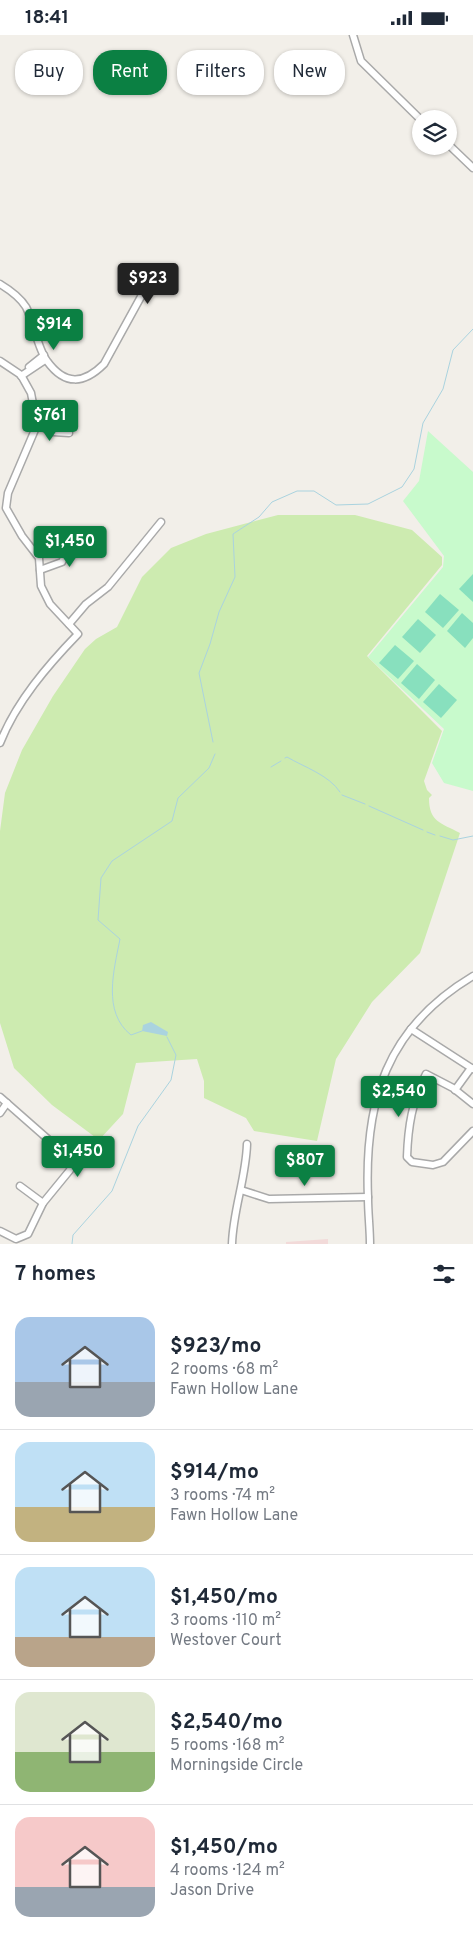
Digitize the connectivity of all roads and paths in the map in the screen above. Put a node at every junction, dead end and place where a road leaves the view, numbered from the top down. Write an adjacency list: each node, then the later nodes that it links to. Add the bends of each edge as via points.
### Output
1 (353, 35): 2 (street, via 361,61)
2 (412, 111)
3 (457, 153): 4 (street)
4 (473, 168)
5 (154, 273): 7 (street, via 104,364 93,375 79,381 65,377)
6 (0, 284): 7 (street, via 14,293 26,307)
7 (45, 357): 9 (street)
8 (0, 361): 9 (street)
9 (24, 374): 10 (street)
10 (37, 425): 11 (street, via 53,432); 12 (street)
11 (69, 433)
12 (3, 509): 15 (street, via 39,558)
13 (161, 522): 16 (street, via 108,587 86,604)
14 (74, 537): 15 (street, via 62,562)
15 (40, 570): 16 (street, via 41,586 50,604)
16 (69, 624): 17 (street, via 78,634 30,691)
17 (1, 736): 18 (street)
18 (0, 743)
19 (473, 976): 20 (street, via 440,998)
20 (410, 1029): 21 (street); 31 (street, via 389,1062 375,1099 369,1138)
21 (471, 1068): 22 (street)
22 (454, 1089): 25 (street); 27 (street, via 426,1075 416,1094 408,1126 407,1157 412,1162 433,1165 443,1162)
23 (0, 1097): 24 (street)
24 (7, 1103): 26 (street); 32 (street, via 70,1161 70,1171)
25 (473, 1104)
26 (0, 1113)
27 (473, 1131)
28 (247, 1145): 30 (street)
29 (20, 1186): 32 (street)
30 (241, 1190): 31 (street, via 269,1199); 34 (street)
31 (368, 1197): 35 (street)
32 (43, 1203): 33 (street, via 23,1238 16,1239)
33 (0, 1231)
34 (232, 1244)
35 (370, 1244)

